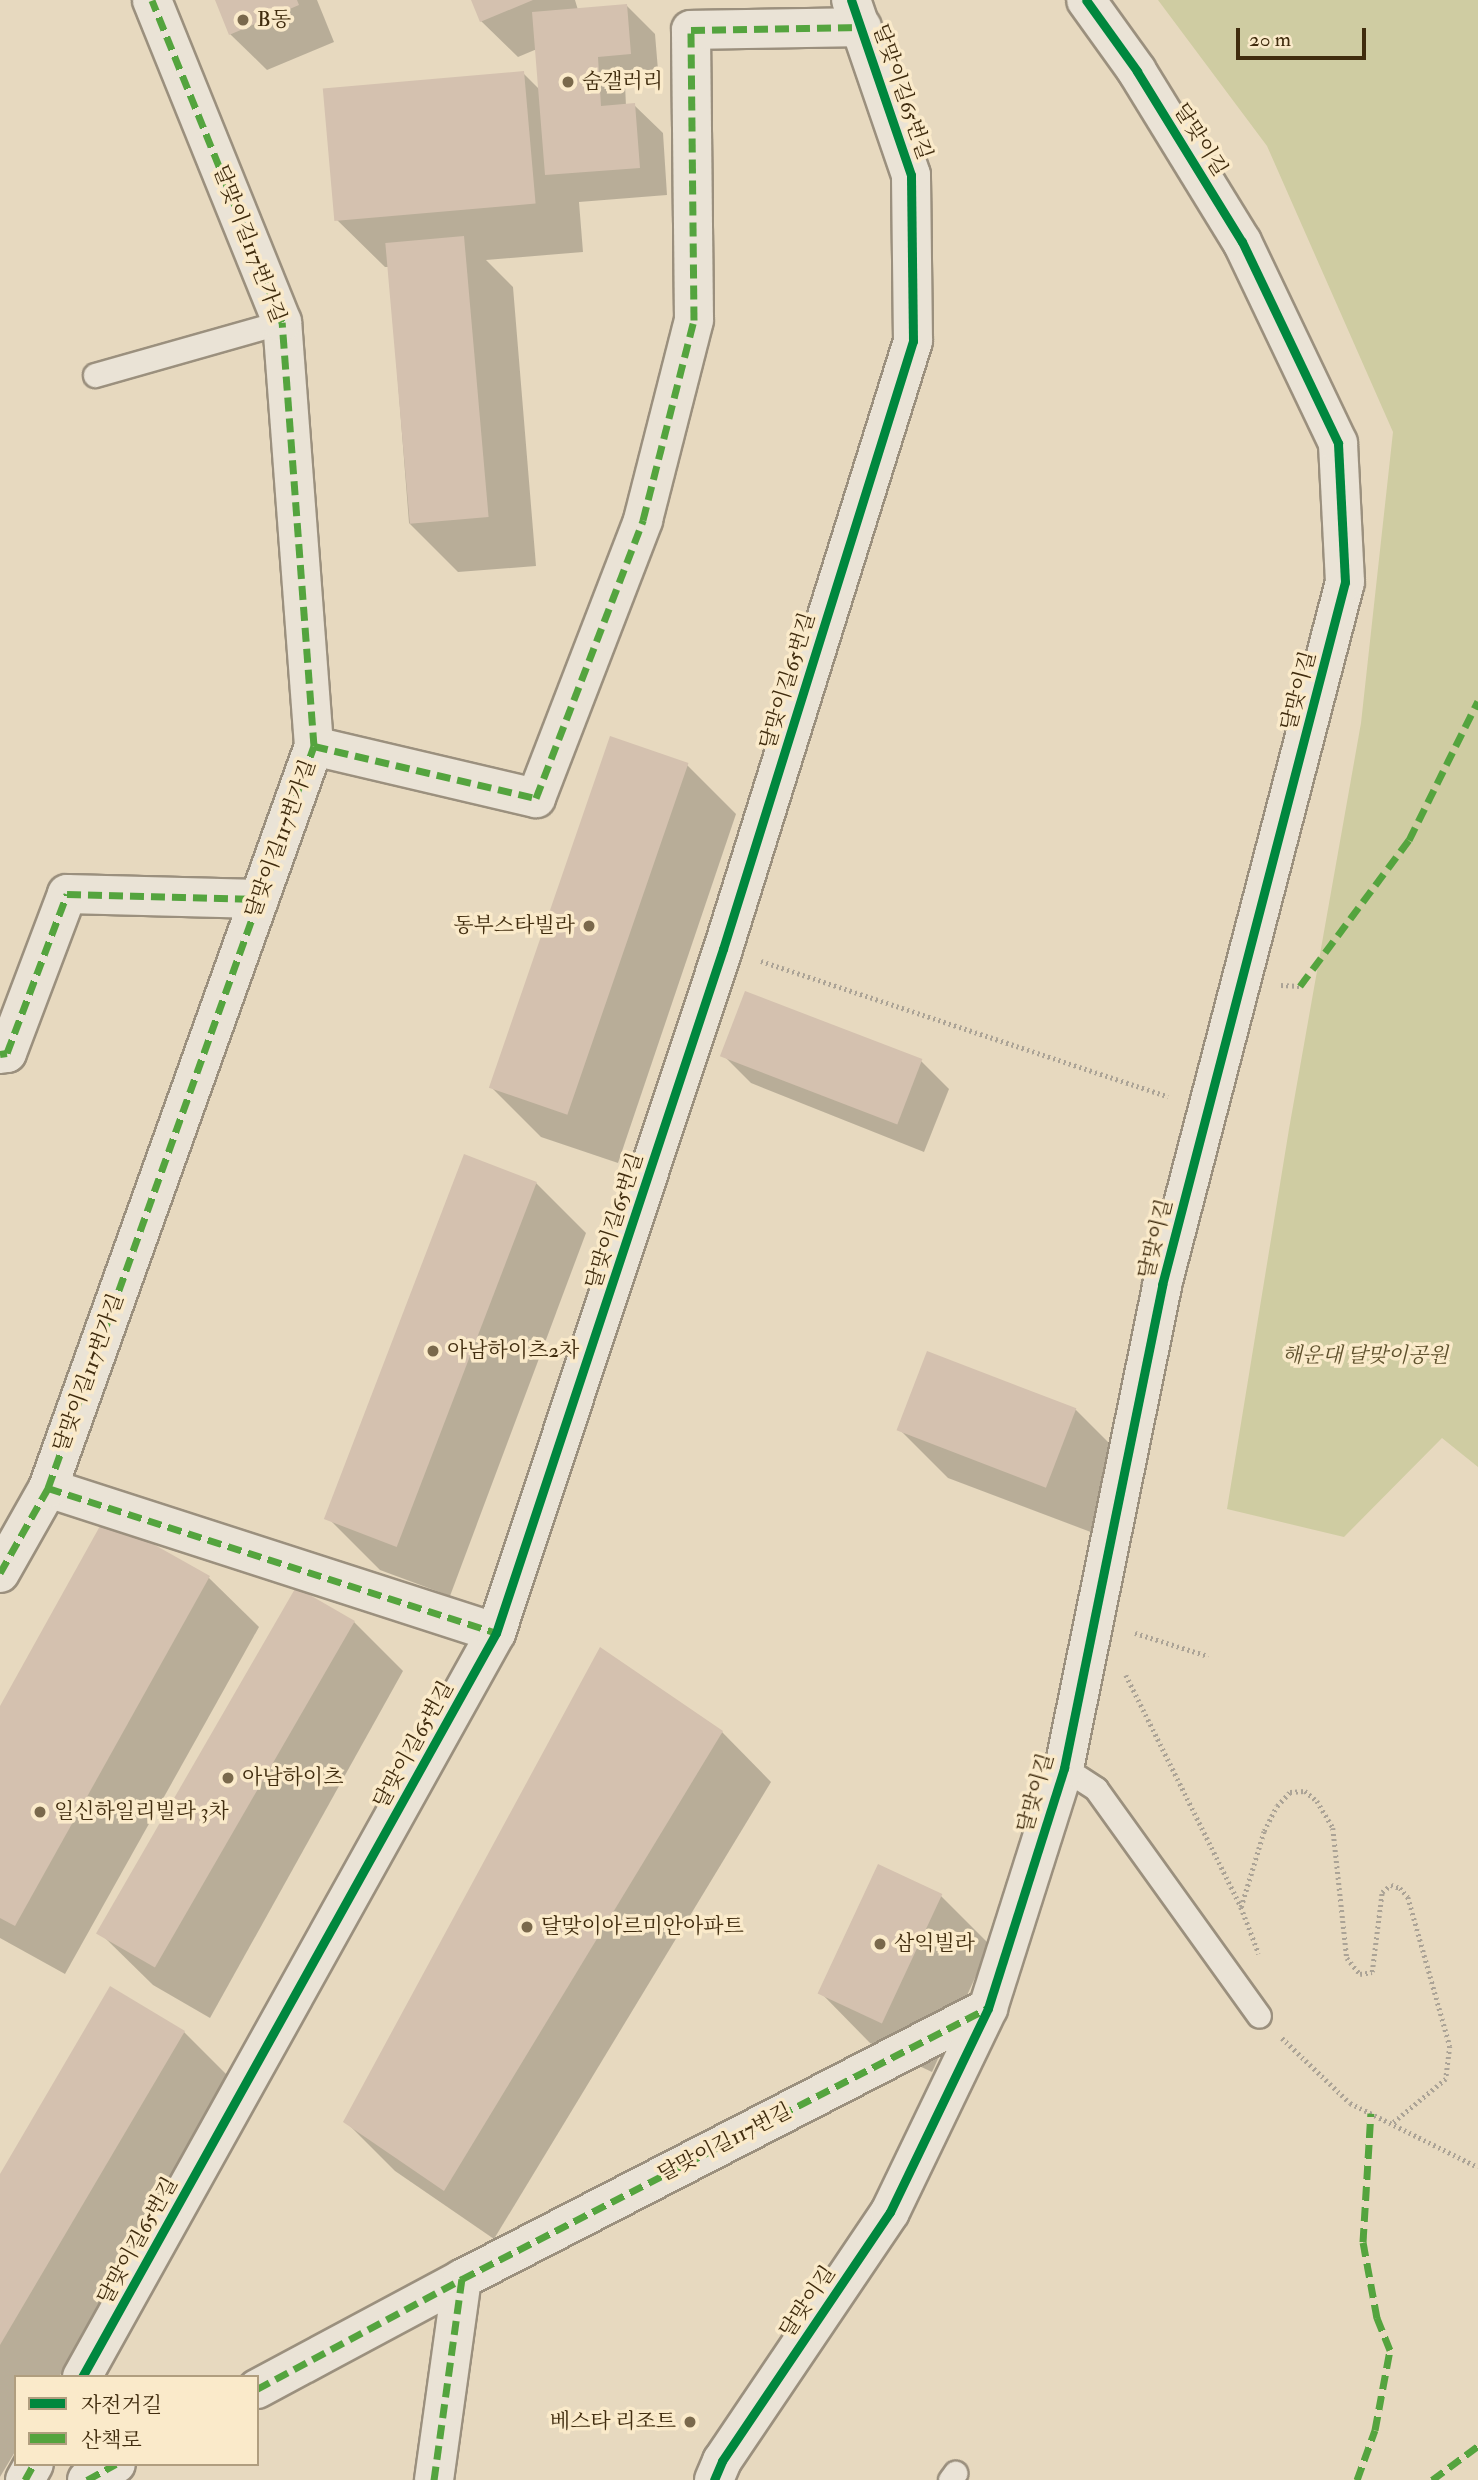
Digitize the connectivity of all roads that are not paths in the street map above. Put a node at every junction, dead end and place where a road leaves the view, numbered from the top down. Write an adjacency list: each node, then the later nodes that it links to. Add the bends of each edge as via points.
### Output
1 (152, 0): 4 (street, 달맞이길117번가길)
2 (1086, 0): 12 (street, 달맞이길, via 1137,71 1242,242 1338,443 1345,582 1162,1285)
3 (856, 13): 6 (street, 달맞이길65번길, via 691,30 694,320 643,520 537,798); 11 (street, 달맞이길65번길, via 911,175 912,341 723,949)
4 (282, 322): 5 (lane); 6 (street, 달맞이길117번가길)
5 (95, 375)
6 (314, 746): 7 (street, 달맞이길117번가길)
7 (259, 899): 8 (street, via 68,894 7,1053); 9 (street, 달맞이길117번가길)
8 (0, 1054)
9 (48, 1488): 10 (street, 달맞이길117번가길); 11 (street)
10 (0, 1573)
11 (496, 1633): 16 (street, 달맞이길65번길)
12 (1064, 1768): 13 (street, 달맞이길); 14 (lane, via 1096,1789)
13 (988, 2008): 15 (street, 달맞이길117번길); 21 (street, 달맞이길, via 890,2212 722,2461)
14 (1259, 2015)
15 (462, 2279): 17 (street, 달맞이길117번길); 20 (street)
16 (83, 2375)
17 (259, 2388)
18 (112, 2466): 19 (street)
19 (87, 2480)
20 (434, 2480)
21 (714, 2480)

